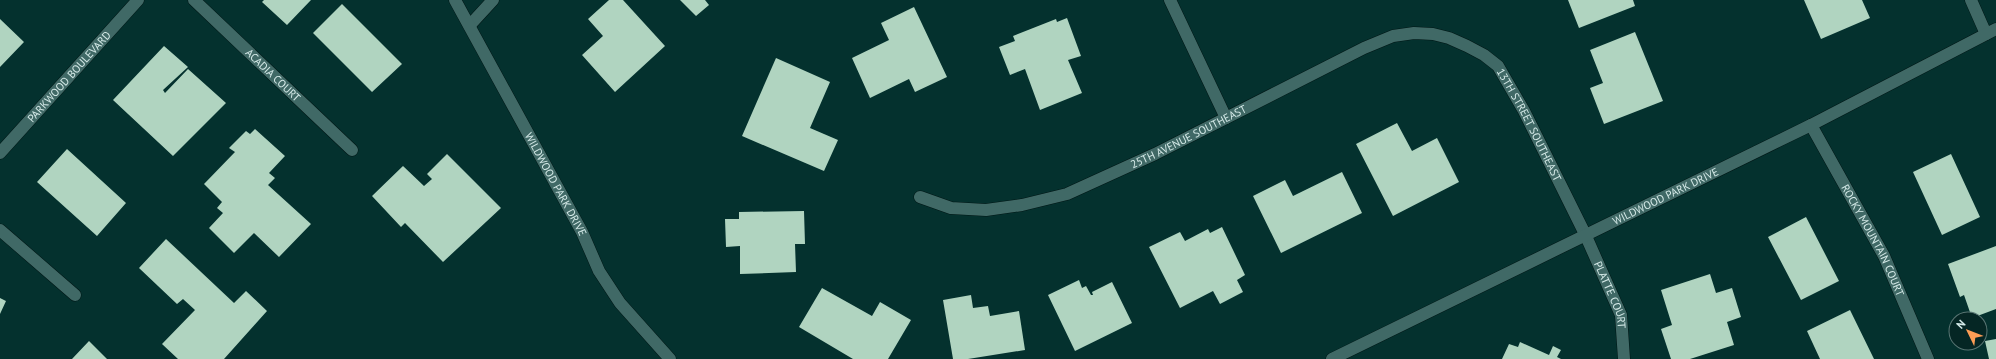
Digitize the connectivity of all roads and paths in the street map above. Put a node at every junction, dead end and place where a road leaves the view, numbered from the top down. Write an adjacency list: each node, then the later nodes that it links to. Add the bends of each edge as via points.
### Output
1 (138, 0): 13 (street, PARKWOOD BOULEVARD)
2 (194, 0): 12 (street, ACADIA COURT)
3 (455, 0): 7 (street, WILDWOOD PARK DRIVE)
4 (494, 0): 7 (street)
5 (1170, 0): 10 (street)
6 (1971, 0): 8 (street)
7 (470, 25): 18 (street, WILDWOOD PARK DRIVE, via 582,232 599,271 620,303)
8 (1991, 31): 11 (street, WILDWOOD PARK DRIVE)
9 (1449, 38): 10 (street, 25TH AVENUE SOUTHEAST, via 1414,33 1393,36 1364,48); 16 (street, 13TH STREET SOUTHEAST, via 1484,55 1498,66)
10 (1226, 118): 14 (street, 25TH AVENUE SOUTHEAST, via 1067,194 1022,205 986,210 951,208)
11 (1811, 125): 16 (street, WILDWOOD PARK DRIVE); 21 (street, ROCKY MOUNTAIN COURT, via 1884,256)
12 (352, 150)
13 (0, 153)
14 (920, 197)
15 (0, 230): 17 (street)
16 (1585, 234): 19 (street, WILDWOOD PARK DRIVE); 20 (street, PLATTE COURT, via 1621,315)
17 (75, 295)
18 (670, 359)
19 (1332, 359)
20 (1624, 359)
21 (1928, 359)

